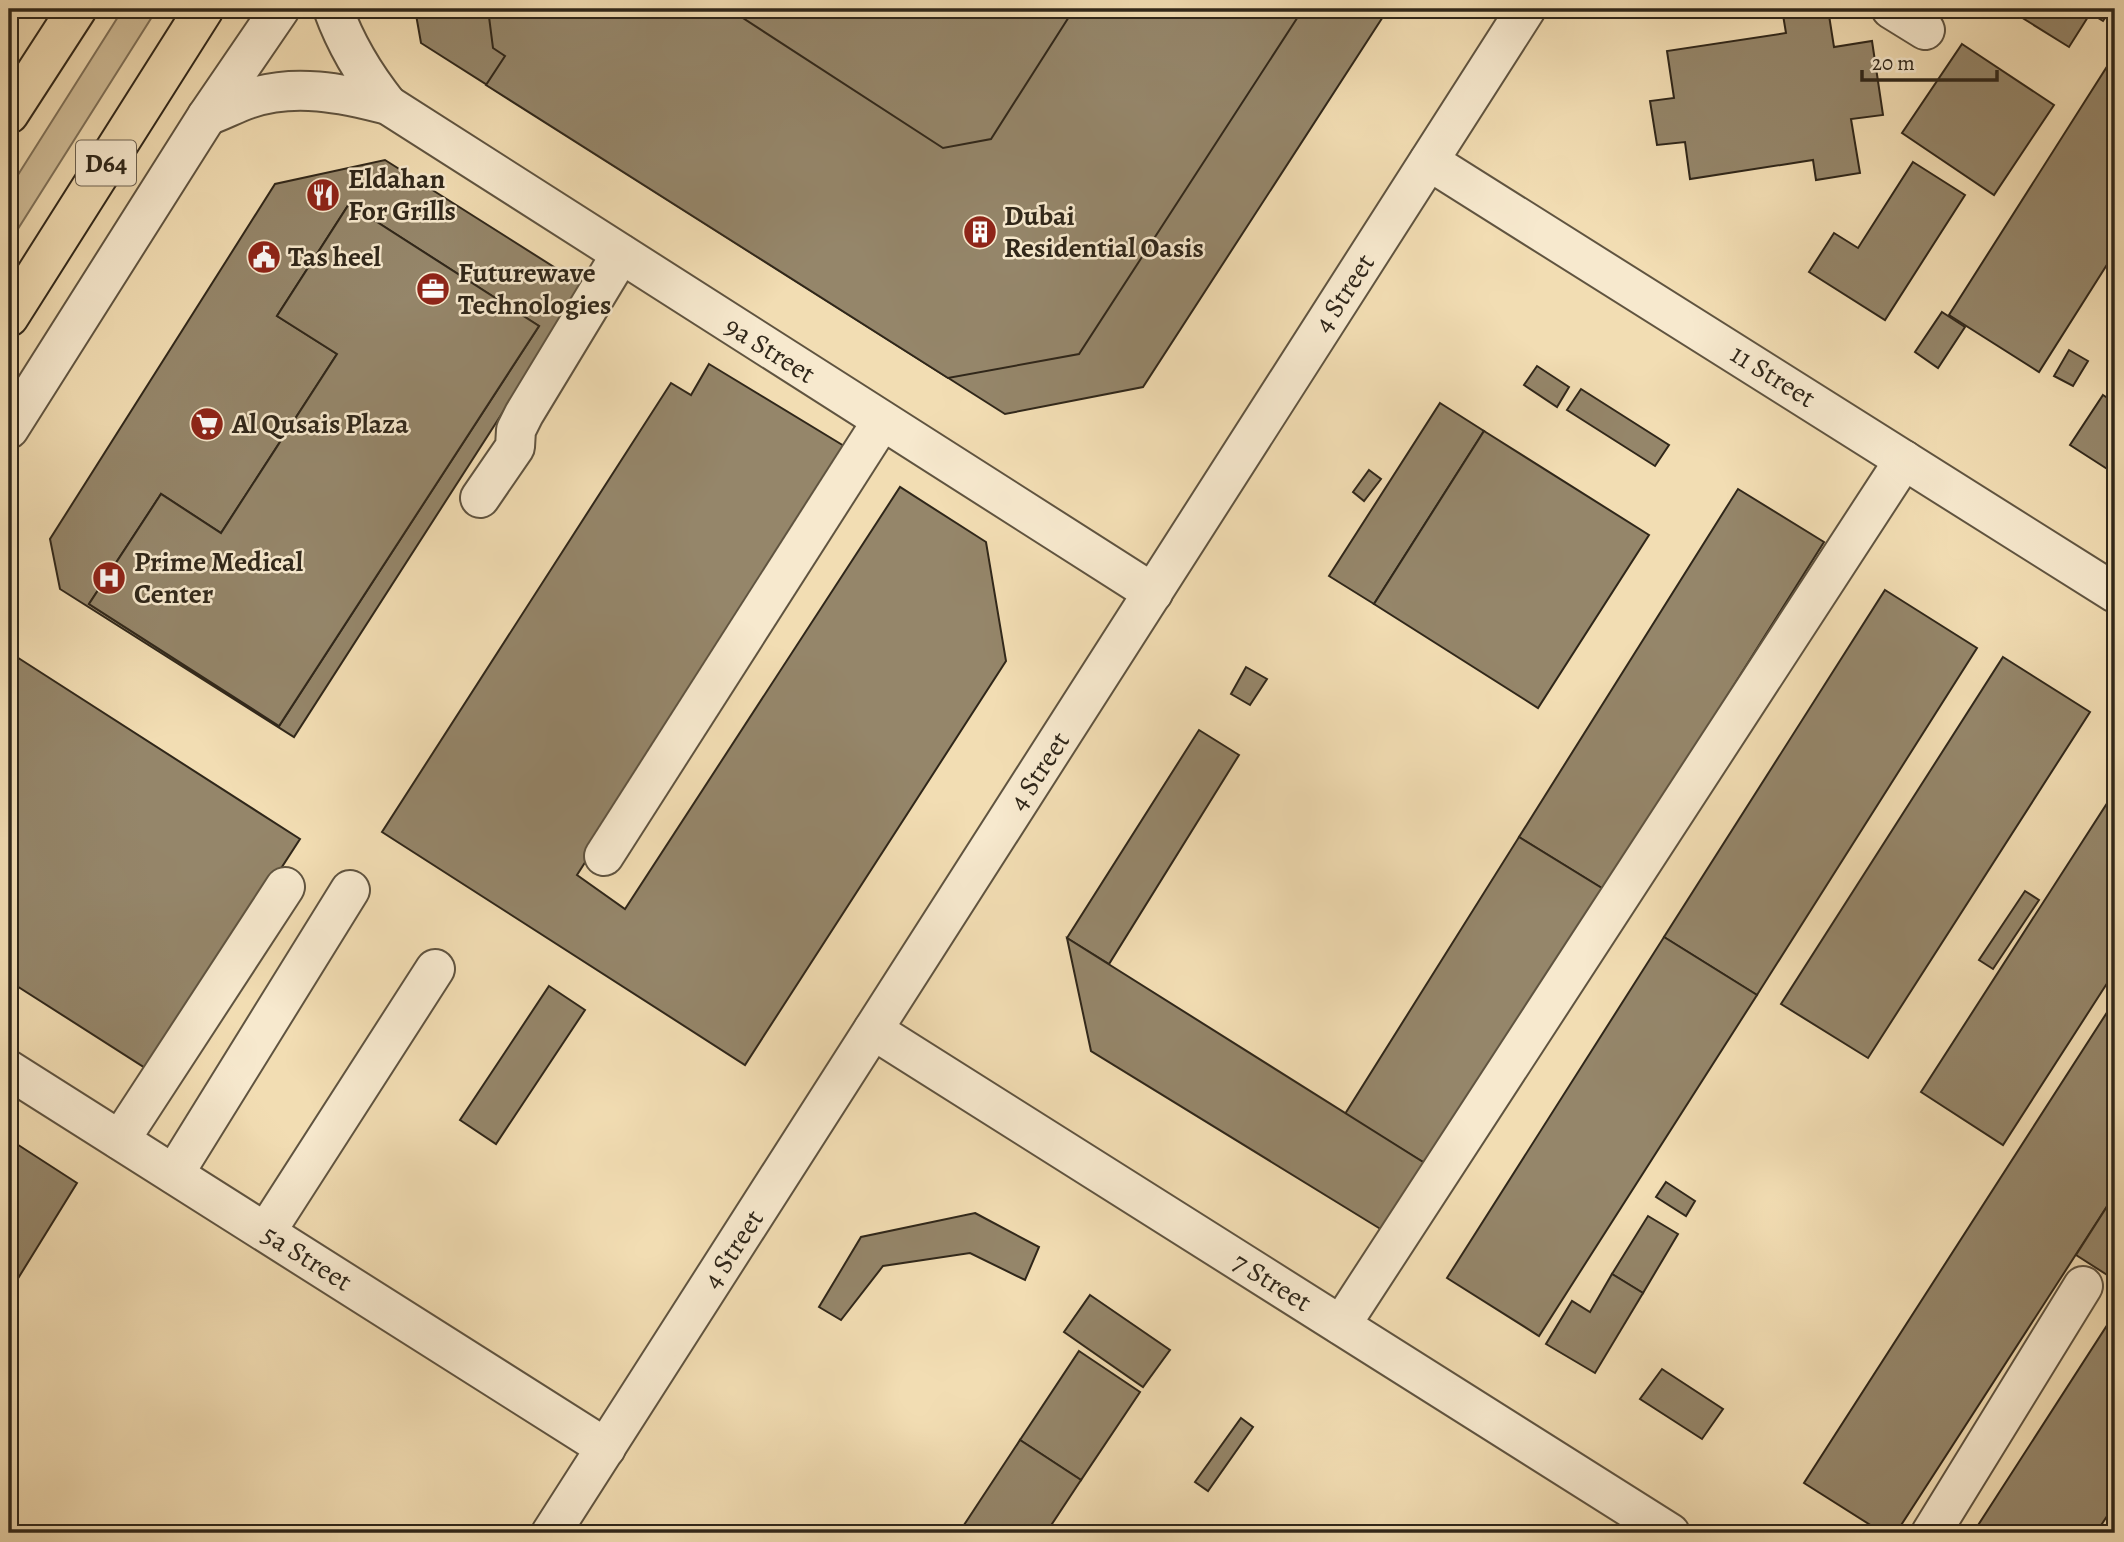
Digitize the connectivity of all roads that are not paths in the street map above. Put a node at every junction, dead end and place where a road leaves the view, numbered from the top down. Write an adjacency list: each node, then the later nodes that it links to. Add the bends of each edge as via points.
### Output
1 (77, 9): 9 (main road)
2 (204, 9): 13 (main road, D64)
3 (280, 9): 10 (street)
4 (333, 9): 8 (street, 9a Street, via 355,57)
5 (1526, 9): 11 (street, 4 Street)
6 (1891, 9): 7 (street)
7 (1926, 30)
8 (388, 105): 10 (street, 9a Street, via 343,93 296,91 250,98); 12 (street, 9a Street)
9 (9, 114)
10 (207, 116): 15 (street)
11 (1429, 161): 16 (street, 11 Street); 18 (street, 4 Street)
12 (632, 261): 14 (street, 9a Street); 17 (street, via 524,414 516,430 515,447)
13 (9, 317)
14 (882, 421): 18 (street, 9a Street); 20 (street)
15 (9, 429)
16 (1904, 460): 19 (street, 11 Street); 30 (street)
17 (480, 498)
18 (1153, 593): 24 (street, 4 Street)
19 (2115, 593)
20 (604, 856)
21 (285, 887): 26 (street)
22 (350, 890): 27 (street)
23 (435, 968): 28 (street)
24 (873, 1030): 30 (street, 7 Street); 31 (street, 4 Street)
25 (9, 1070): 26 (street, 5a Street)
26 (120, 1140): 27 (street, 5a Street)
27 (174, 1174): 28 (street, 5a Street)
28 (266, 1232): 31 (street, 5a Street)
29 (2083, 1286): 34 (street)
30 (1340, 1325): 33 (street, 7 Street)
31 (606, 1448): 32 (street, 4 Street)
32 (551, 1533)
33 (1670, 1533)
34 (1931, 1533)

